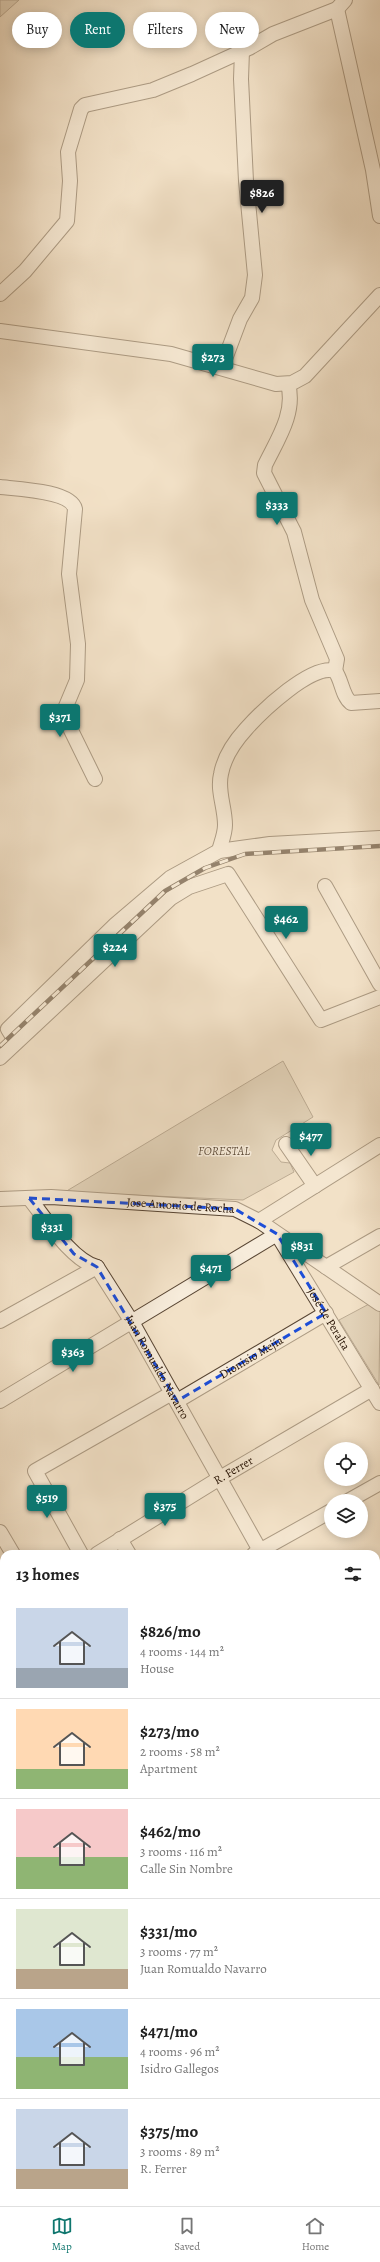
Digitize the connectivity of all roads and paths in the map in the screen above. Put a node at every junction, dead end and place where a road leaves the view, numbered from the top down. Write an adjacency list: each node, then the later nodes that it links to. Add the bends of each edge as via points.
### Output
1 (341, 5): 2 (street, via 273,34); 3 (street)
2 (242, 51): 4 (street, via 153,90 85,105 81,109 68,152 70,181 67,221 25,271); 7 (street, via 246,181 255,275 252,298 240,319)
3 (380, 216)
4 (0, 294)
5 (380, 295): 8 (street, via 305,376)
6 (0, 331): 7 (street, via 171,354)
7 (222, 367): 8 (street, via 276,384)
8 (288, 384): 10 (street, via 291,407 265,465 264,473 294,532 312,600 337,659)
9 (0, 487): 12 (street, via 39,492 68,499 74,504 69,574 78,652 77,680 64,711)
10 (335, 671): 11 (street, via 347,700 351,703); 14 (street, via 324,670 314,674 280,697 246,729 225,759 220,774 220,800 225,825)
11 (380, 701)
12 (94, 779)
13 (380, 838): 14 (street, via 270,844)
14 (219, 852): 18 (street, via 170,878 116,924)
15 (325, 886): 16 (street)
16 (380, 984)
17 (380, 997): 19 (street, via 321,1020 228,874 189,887 171,898)
18 (4, 1032): 19 (street)
19 (16, 1042): 20 (street)
20 (0, 1058)
21 (286, 1144): 23 (street)
22 (380, 1145): 23 (street)
23 (315, 1186): 26 (street)
24 (29, 1198): 25 (street, Jose Antonio de Rocha); 26 (street, Jose Antonio de Rocha, via 51,1197 235,1209); 29 (street, via 74,1254 88,1265)
25 (0, 1199)
26 (259, 1221): 27 (street, Jose Antonio de Rocha)
27 (277, 1234): 30 (street, Jose Antonio de Rocha); 32 (street, José de Peralta); 34 (street)
28 (380, 1236): 30 (street)
29 (97, 1267): 33 (street); 34 (street, Juan Romualdo Navarro)
30 (326, 1267): 31 (street, Jose Antonio de Rocha)
31 (380, 1304)
32 (326, 1313): 35 (street, José de Peralta); 36 (street, Dionisio Mejía)
33 (0, 1322)
34 (132, 1322): 36 (street, Juan Romualdo Navarro); 37 (street)
35 (372, 1389): 38 (street, José de Peralta); 39 (street, R. Ferrer)
36 (174, 1397): 39 (street, Juan Romualdo Navarro); 46 (street, Dionisio Mejía, via 35,1471)
37 (0, 1401)
38 (380, 1403)
39 (220, 1478): 44 (street, R. Ferrer); 49 (street, Juan Romualdo Navarro)
40 (380, 1483): 41 (street)
41 (360, 1494)
42 (324, 1515): 50 (street)
43 (0, 1532): 45 (street)
44 (120, 1539): 47 (street, R. Ferrer); 48 (street)
45 (11, 1550)
46 (79, 1550)
47 (103, 1550)
48 (127, 1550)
49 (257, 1550)
50 (264, 1550)

